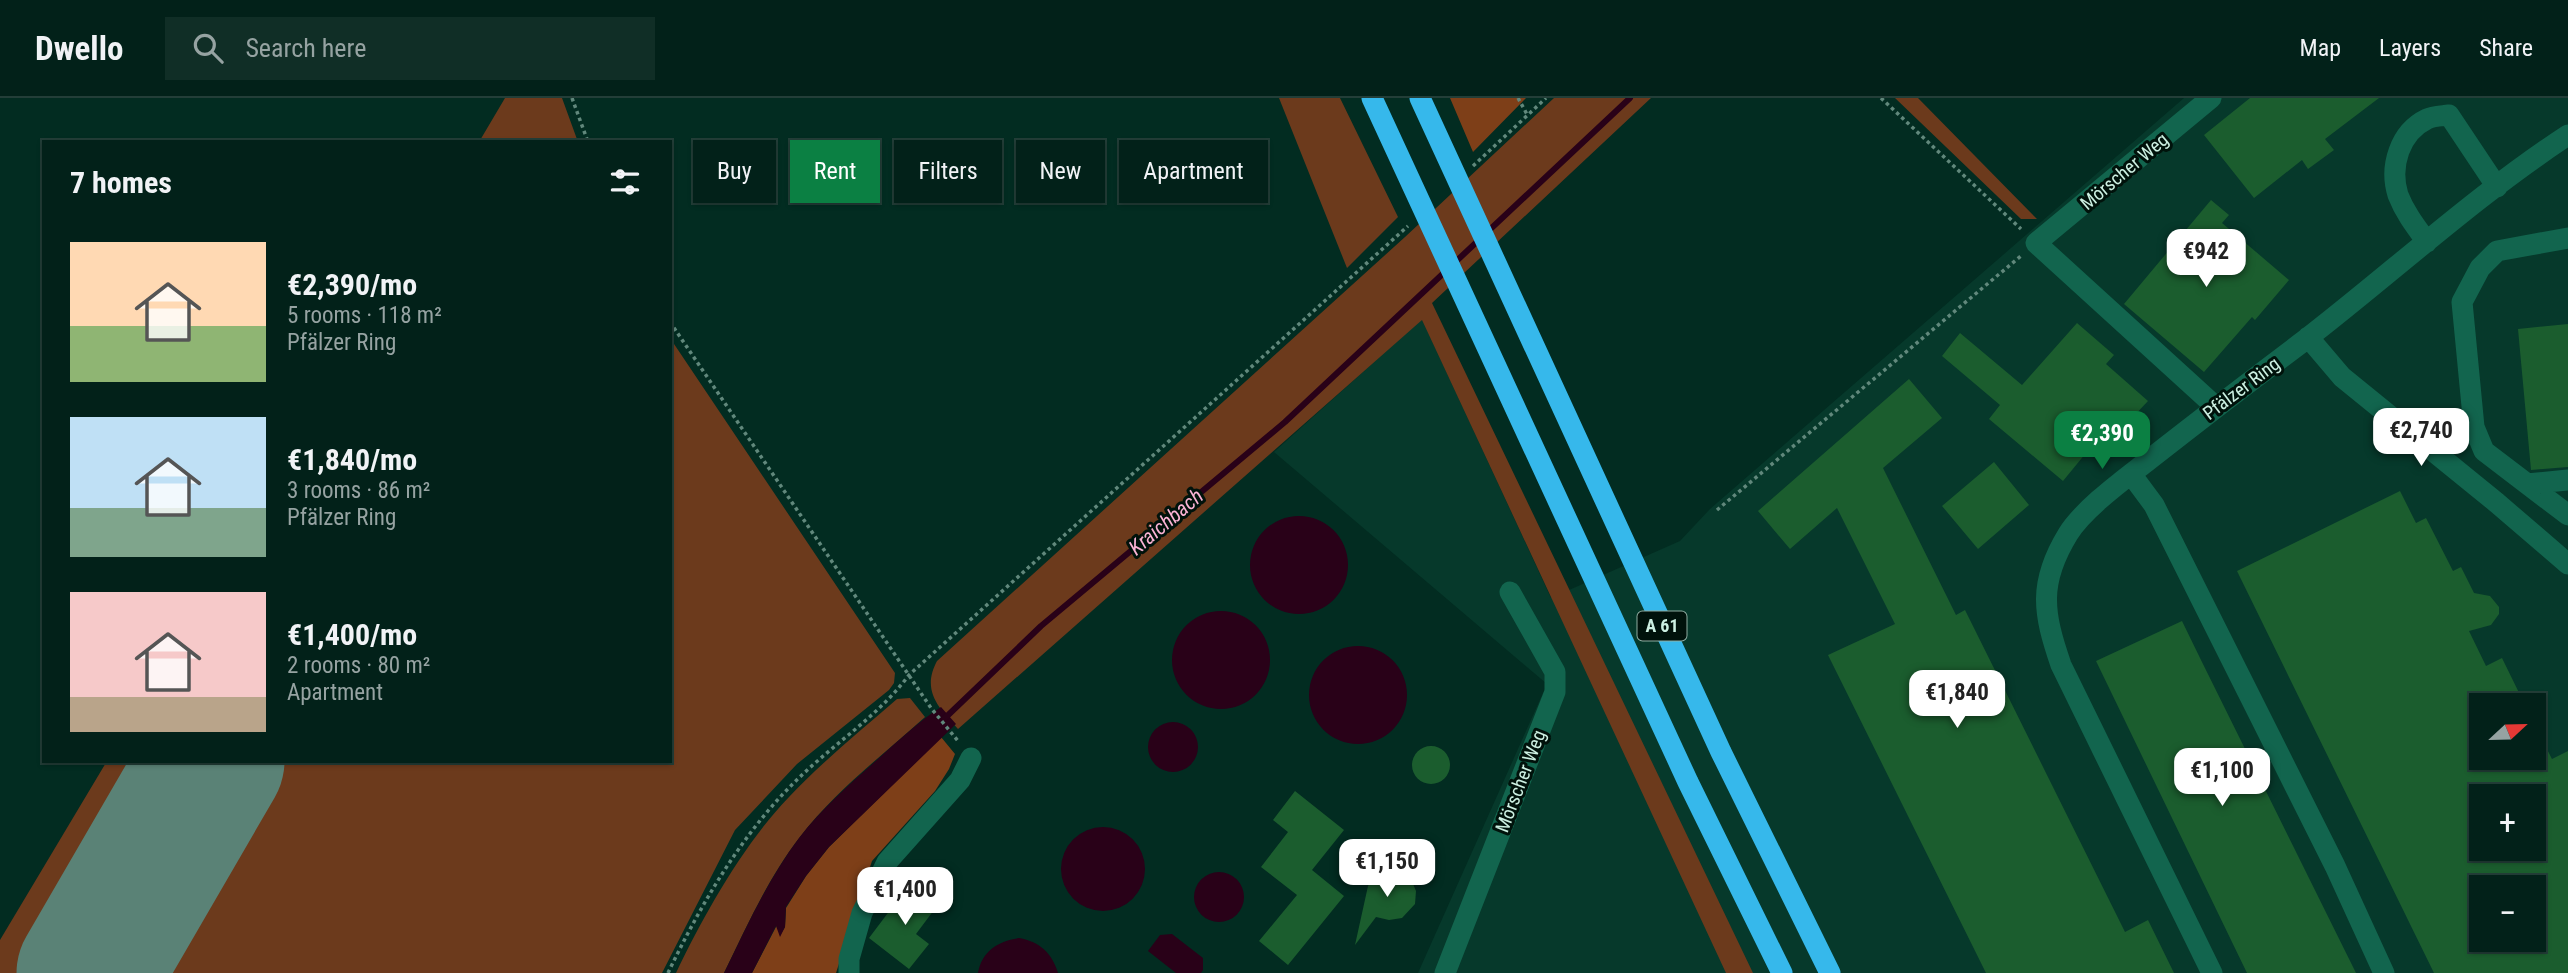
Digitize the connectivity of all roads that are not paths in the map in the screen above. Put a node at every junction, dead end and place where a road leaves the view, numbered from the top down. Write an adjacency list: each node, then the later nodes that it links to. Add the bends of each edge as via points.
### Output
1 (1371, 98): 19 (highway, A 61, via 1688,782)
2 (1420, 98): 20 (highway, A 61, via 1721,752)
3 (2211, 98): 9 (street, Mörscher Weg, via 2036,243)
4 (2568, 135): 5 (street, Pfälzer Ring)
5 (2497, 187): 7 (street, Pfälzer Ring); 7 (street, via 2449,115 2428,118 2403,137 2396,163 2397,192)
6 (2568, 238): 12 (street, via 2497,251 2480,268 2462,302 2474,427 2484,451)
7 (2427, 242): 8 (street, Pfälzer Ring)
8 (2308, 337): 9 (street, Pfälzer Ring); 14 (street, via 2342,377)
9 (2216, 407): 10 (street, Pfälzer Ring)
10 (2131, 474): 21 (street, Pfälzer Ring, via 2069,532 2045,599 2048,626 2061,665); 22 (street, via 2154,505)
11 (2568, 481): 12 (street)
12 (2527, 484): 13 (street)
13 (2568, 515)
14 (2568, 564)
15 (1510, 592): 18 (street, Mörscher Weg, via 1555,672 1555,692)
16 (971, 758): 17 (street, via 960,780 887,862 862,913)
17 (849, 973)
18 (1445, 973)
19 (1782, 973)
20 (1830, 973)
21 (2213, 973)
22 (2384, 973)

